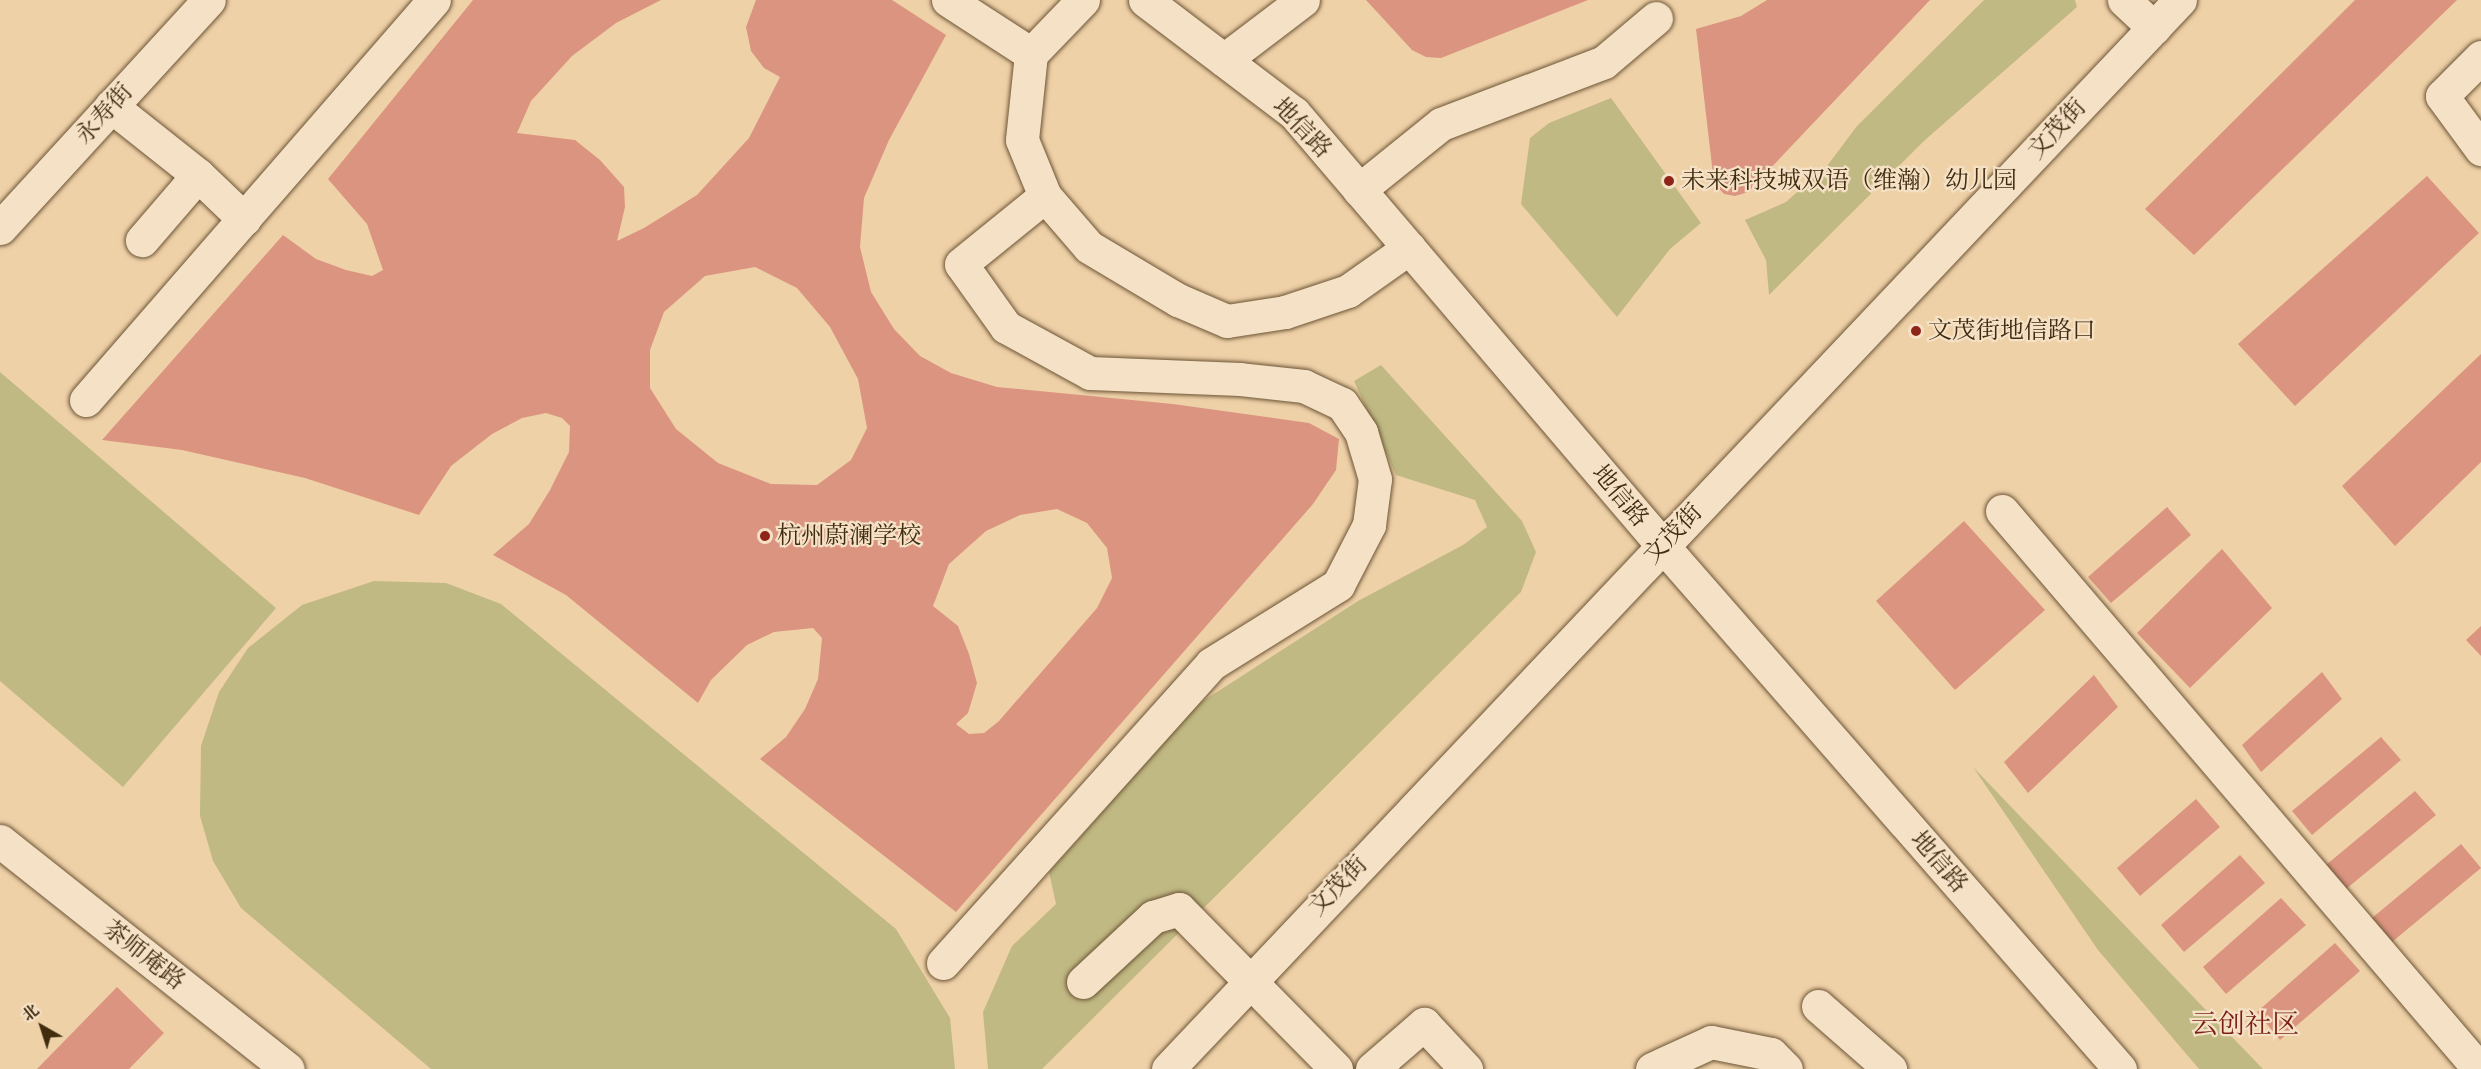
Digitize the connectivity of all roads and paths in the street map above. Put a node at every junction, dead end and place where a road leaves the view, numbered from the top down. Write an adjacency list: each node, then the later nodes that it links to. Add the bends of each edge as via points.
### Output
1 (208, 0): 14 (street, 永寿街)
2 (434, 0): 19 (street)
3 (948, 0): 11 (street)
4 (1083, 0): 11 (street)
5 (1145, 0): 13 (street, 地信路)
6 (1303, 0): 13 (street)
7 (2124, 0): 10 (street)
8 (2180, 0): 10 (street, 文茂街)
9 (1656, 18): 17 (street, via 1604,62 1441,124)
10 (2154, 28): 25 (street, 文茂街)
11 (1031, 54): 18 (street, via 1022,140)
12 (2481, 57): 15 (street, via 2442,96)
13 (1224, 60): 17 (street, 地信路, via 1294,113)
14 (111, 106): 16 (street); 20 (street, 永寿街)
15 (2481, 149)
16 (198, 175): 19 (street); 21 (street)
17 (1359, 190): 22 (street, 地信路)
18 (1045, 196): 22 (street, via 1089,247 1178,300 1227,321 1285,312 1348,291); 27 (street, via 961,264 1006,327 1090,373 1240,379 1304,386 1342,404 1361,432 1375,479 1369,525 1338,585 1211,664)
19 (244, 219): 23 (street)
20 (0, 228)
21 (142, 240)
22 (1409, 248): 25 (street, 地信路)
23 (86, 400)
24 (2002, 511): 40 (street)
25 (1662, 545): 28 (street, 文茂街); 39 (street, 地信路)
26 (0, 842): 31 (street, 茶师庵路)
27 (943, 963)
28 (1250, 979): 29 (street, via 1179,909 1153,917); 32 (street, 文茂街); 33 (street)
29 (1083, 982)
30 (1818, 1006): 38 (street)
31 (288, 1069)
32 (1168, 1069)
33 (1336, 1069)
34 (1372, 1069): 35 (street, via 1424,1024)
35 (1466, 1069)
36 (1652, 1069): 37 (street, via 1711,1042 1771,1054)
37 (1786, 1069)
38 (1890, 1069)
39 (2120, 1069)
40 (2480, 1069)

